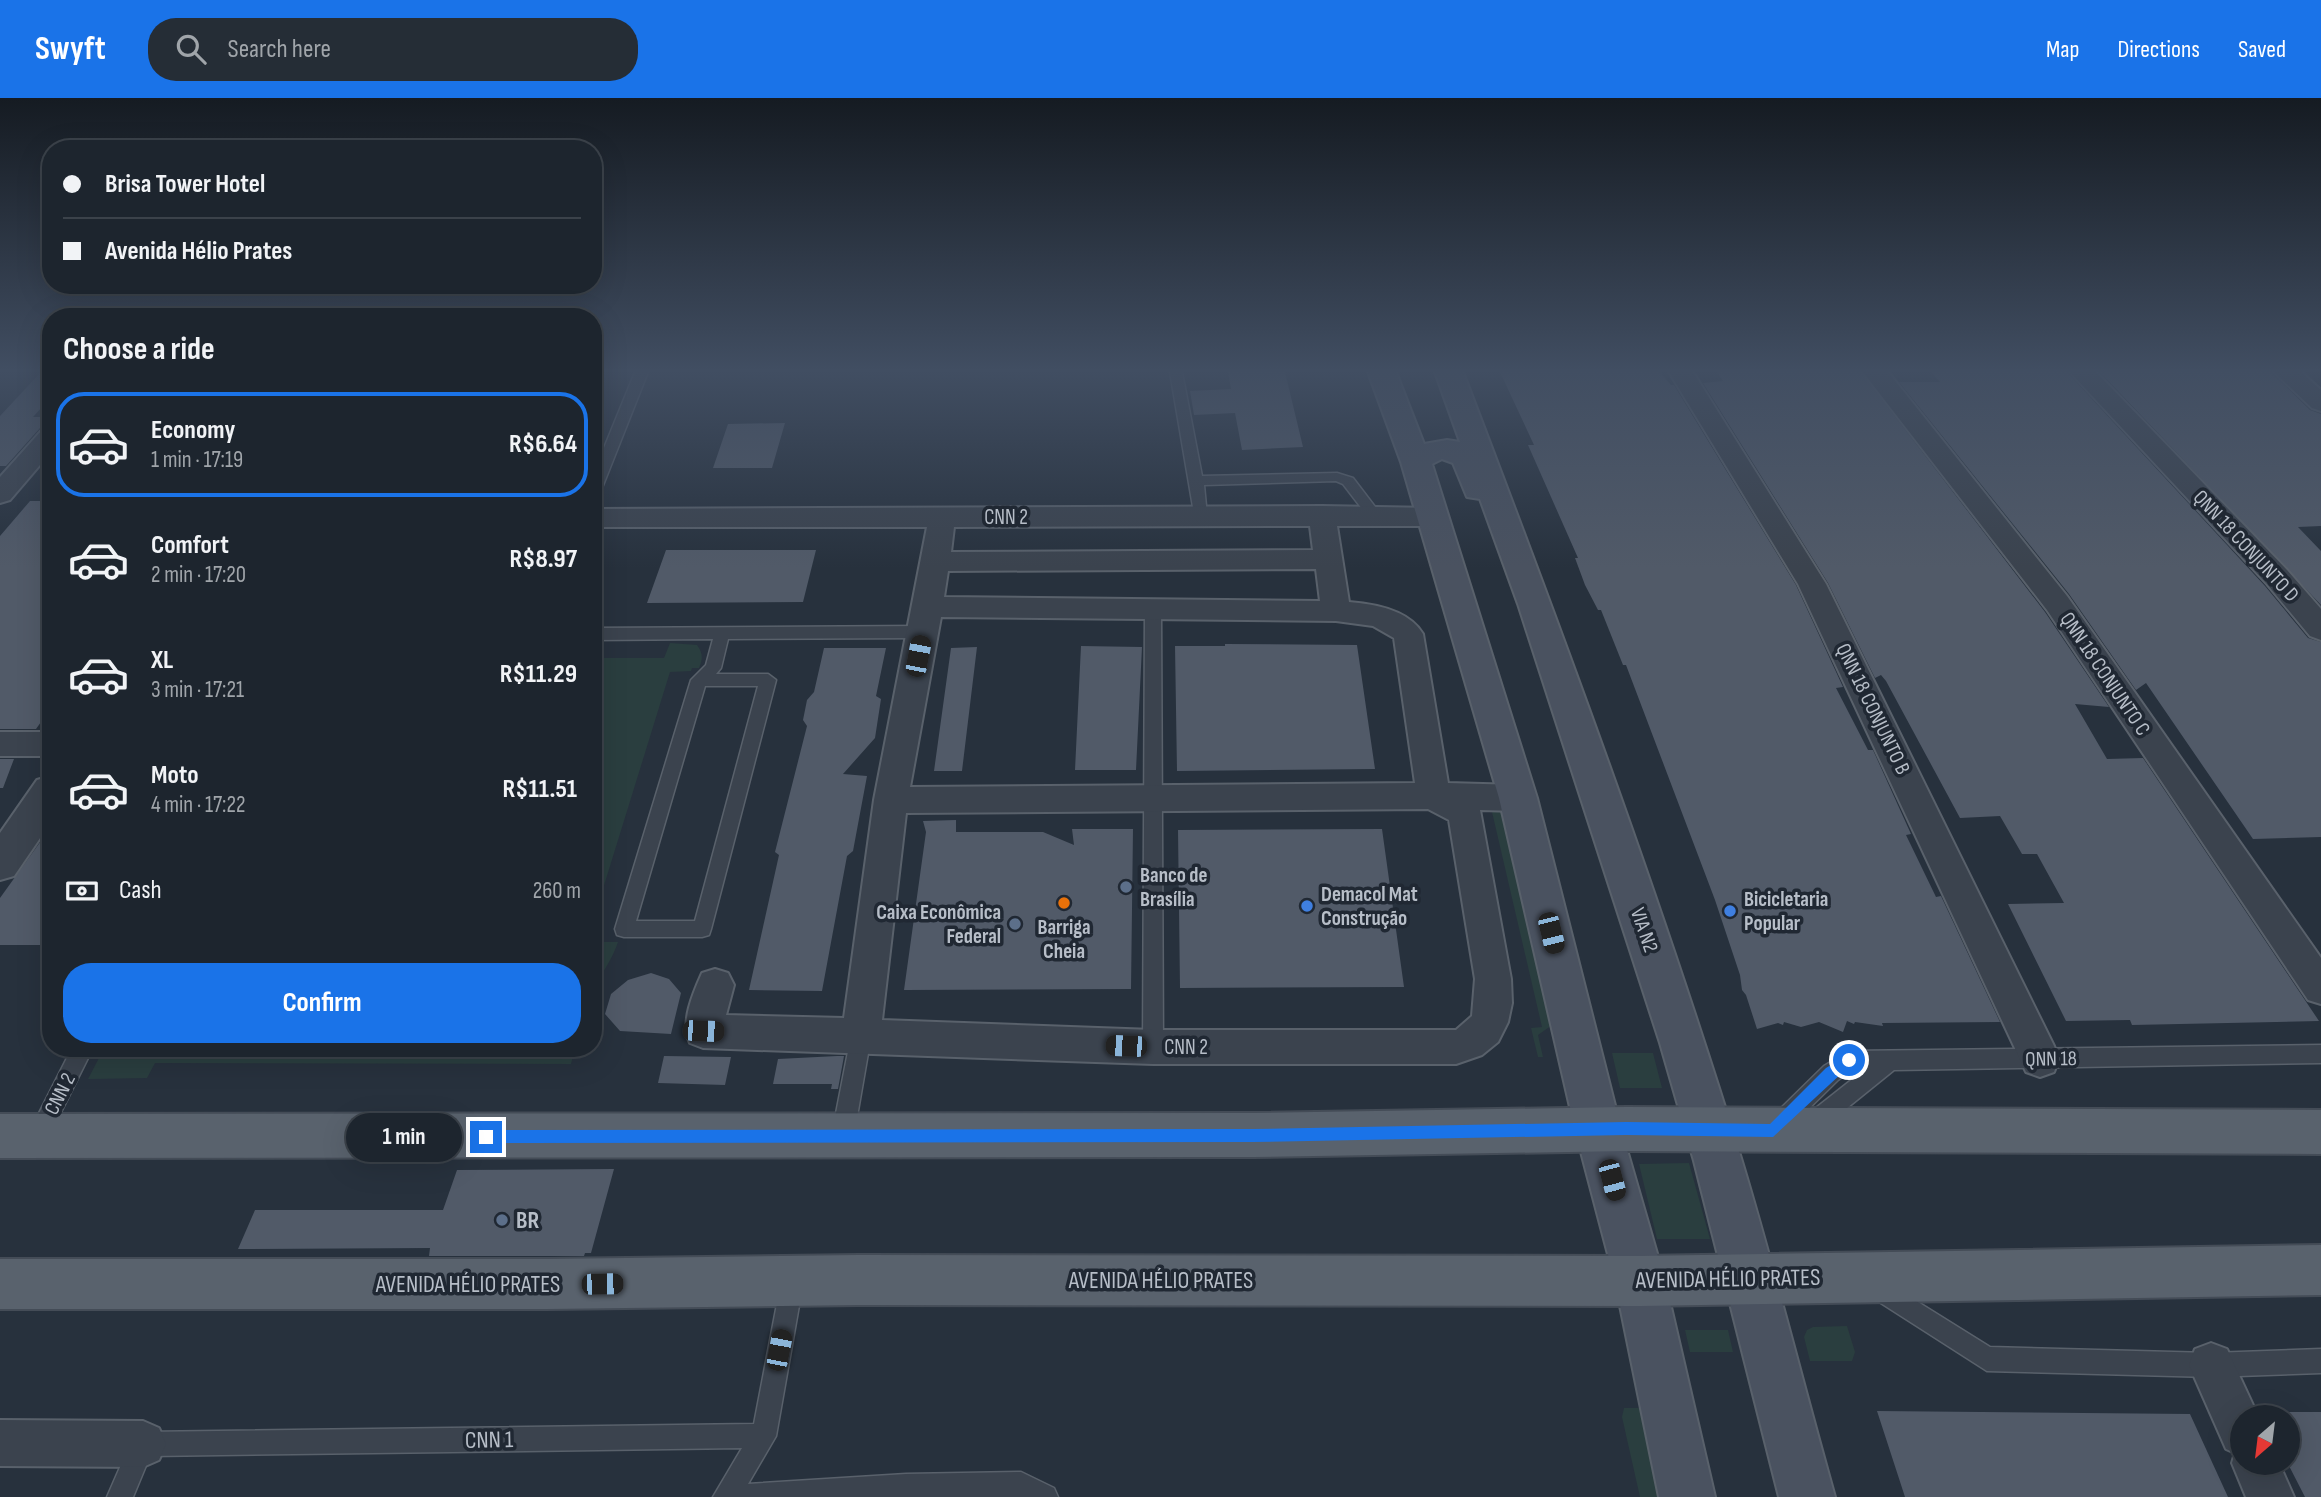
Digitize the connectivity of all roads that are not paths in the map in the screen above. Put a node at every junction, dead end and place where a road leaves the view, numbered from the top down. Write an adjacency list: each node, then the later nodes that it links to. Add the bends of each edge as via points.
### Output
1 (616, 437): 10 (lane)
2 (1188, 437): 11 (lane)
3 (1407, 437): 9 (main road)
4 (1474, 437): 21 (main road, VIA N2)
5 (1721, 437): 43 (street, QNN 18 CONJUNTO B, via 1812,584)
6 (1926, 437): 38 (street, QNN 18 CONJUNTO C, via 2057,603)
7 (2144, 437): 25 (street, QNN 18 CONJUNTO D)
8 (42, 446): 12 (street)
9 (1416, 462): 17 (main road); 21 (main road, via 1426,453 1441,450 1465,458 1502,553)
10 (602, 472)
11 (1196, 481): 14 (lane, via 1337,477 1348,481); 15 (lane)
12 (0, 494)
13 (1322, 515): 14 (street, CNN 2); 15 (street, CNN 2); 19 (street)
14 (1374, 515): 17 (street, CNN 2)
15 (1200, 516): 16 (street, CNN 2)
16 (942, 517): 18 (street, CNN 2); 20 (street)
17 (1433, 517): 33 (main road)
18 (602, 518)
19 (1329, 559): 20 (street, CNN 2); 23 (street)
20 (935, 562): 24 (street)
21 (1535, 604): 46 (main road, VIA N2)
22 (1153, 609): 23 (street); 24 (street); 32 (lane)
23 (1336, 611): 31 (street, via 1389,619 1408,634)
24 (926, 620): 26 (lane); 34 (street)
25 (2321, 629)
26 (722, 633): 27 (lane); 28 (lane, via 713,668)
27 (602, 634)
28 (699, 680): 28 (lane, via 680,745 624,929 702,929 768,680)
29 (0, 744): 30 (street)
30 (42, 744)
31 (1433, 796): 32 (street, CNN 2); 33 (street, CNN 2); 40 (street, CNN 2, via 1465,813 1491,966 1492,1019 1474,1042 1456,1047)
32 (1153, 798): 34 (street, CNN 2); 40 (lane)
33 (1518, 798): 45 (main road)
34 (891, 800): 39 (street)
35 (42, 803): 36 (street)
36 (0, 864)
37 (715, 985): 39 (street, CNN 2, via 703,1031)
38 (2321, 988)
39 (861, 1036): 40 (street, CNN 2); 49 (lane)
40 (1153, 1047)
41 (2321, 1055): 43 (lane, QNN 18)
42 (78, 1057): 50 (lane, CNN 2)
43 (2040, 1059): 44 (lane, QNN 18)
44 (1890, 1061): 47 (lane); 47 (lane, QNN 18, via 1849,1060 1830,1073)
45 (1598, 1129): 46 (main road); 49 (main road, via 1252,1135); 54 (main road)
46 (1709, 1129): 47 (main road); 53 (main road, VIA N2)
47 (1788, 1130): 48 (main road)
48 (2321, 1132)
49 (843, 1134): 50 (main road)
50 (20, 1135)
51 (2321, 1270): 52 (main road, AVENIDA HÉLIO PRATES)
52 (1861, 1276): 53 (main road, AVENIDA HÉLIO PRATES); 58 (lane, via 1987,1359)
53 (1750, 1277): 54 (main road, AVENIDA HÉLIO PRATES); 71 (main road, VIA N2)
54 (1640, 1281): 55 (main road, AVENIDA HÉLIO PRATES); 70 (main road)
55 (792, 1282): 56 (main road, AVENIDA HÉLIO PRATES); 60 (lane)
56 (0, 1284)
57 (2321, 1361): 58 (lane)
58 (2211, 1365): 59 (street)
59 (2230, 1407)
60 (764, 1436): 62 (lane, CNN 1); 67 (lane)
61 (0, 1443): 62 (street, CNN 1)
62 (143, 1444): 66 (lane)
63 (2260, 1475): 72 (street)
64 (1021, 1491): 65 (lane); 69 (lane)
65 (905, 1492): 68 (lane)
66 (120, 1497)
67 (726, 1497)
68 (738, 1497)
69 (1045, 1497)
70 (1687, 1497)
71 (1807, 1497)
72 (2270, 1497)

